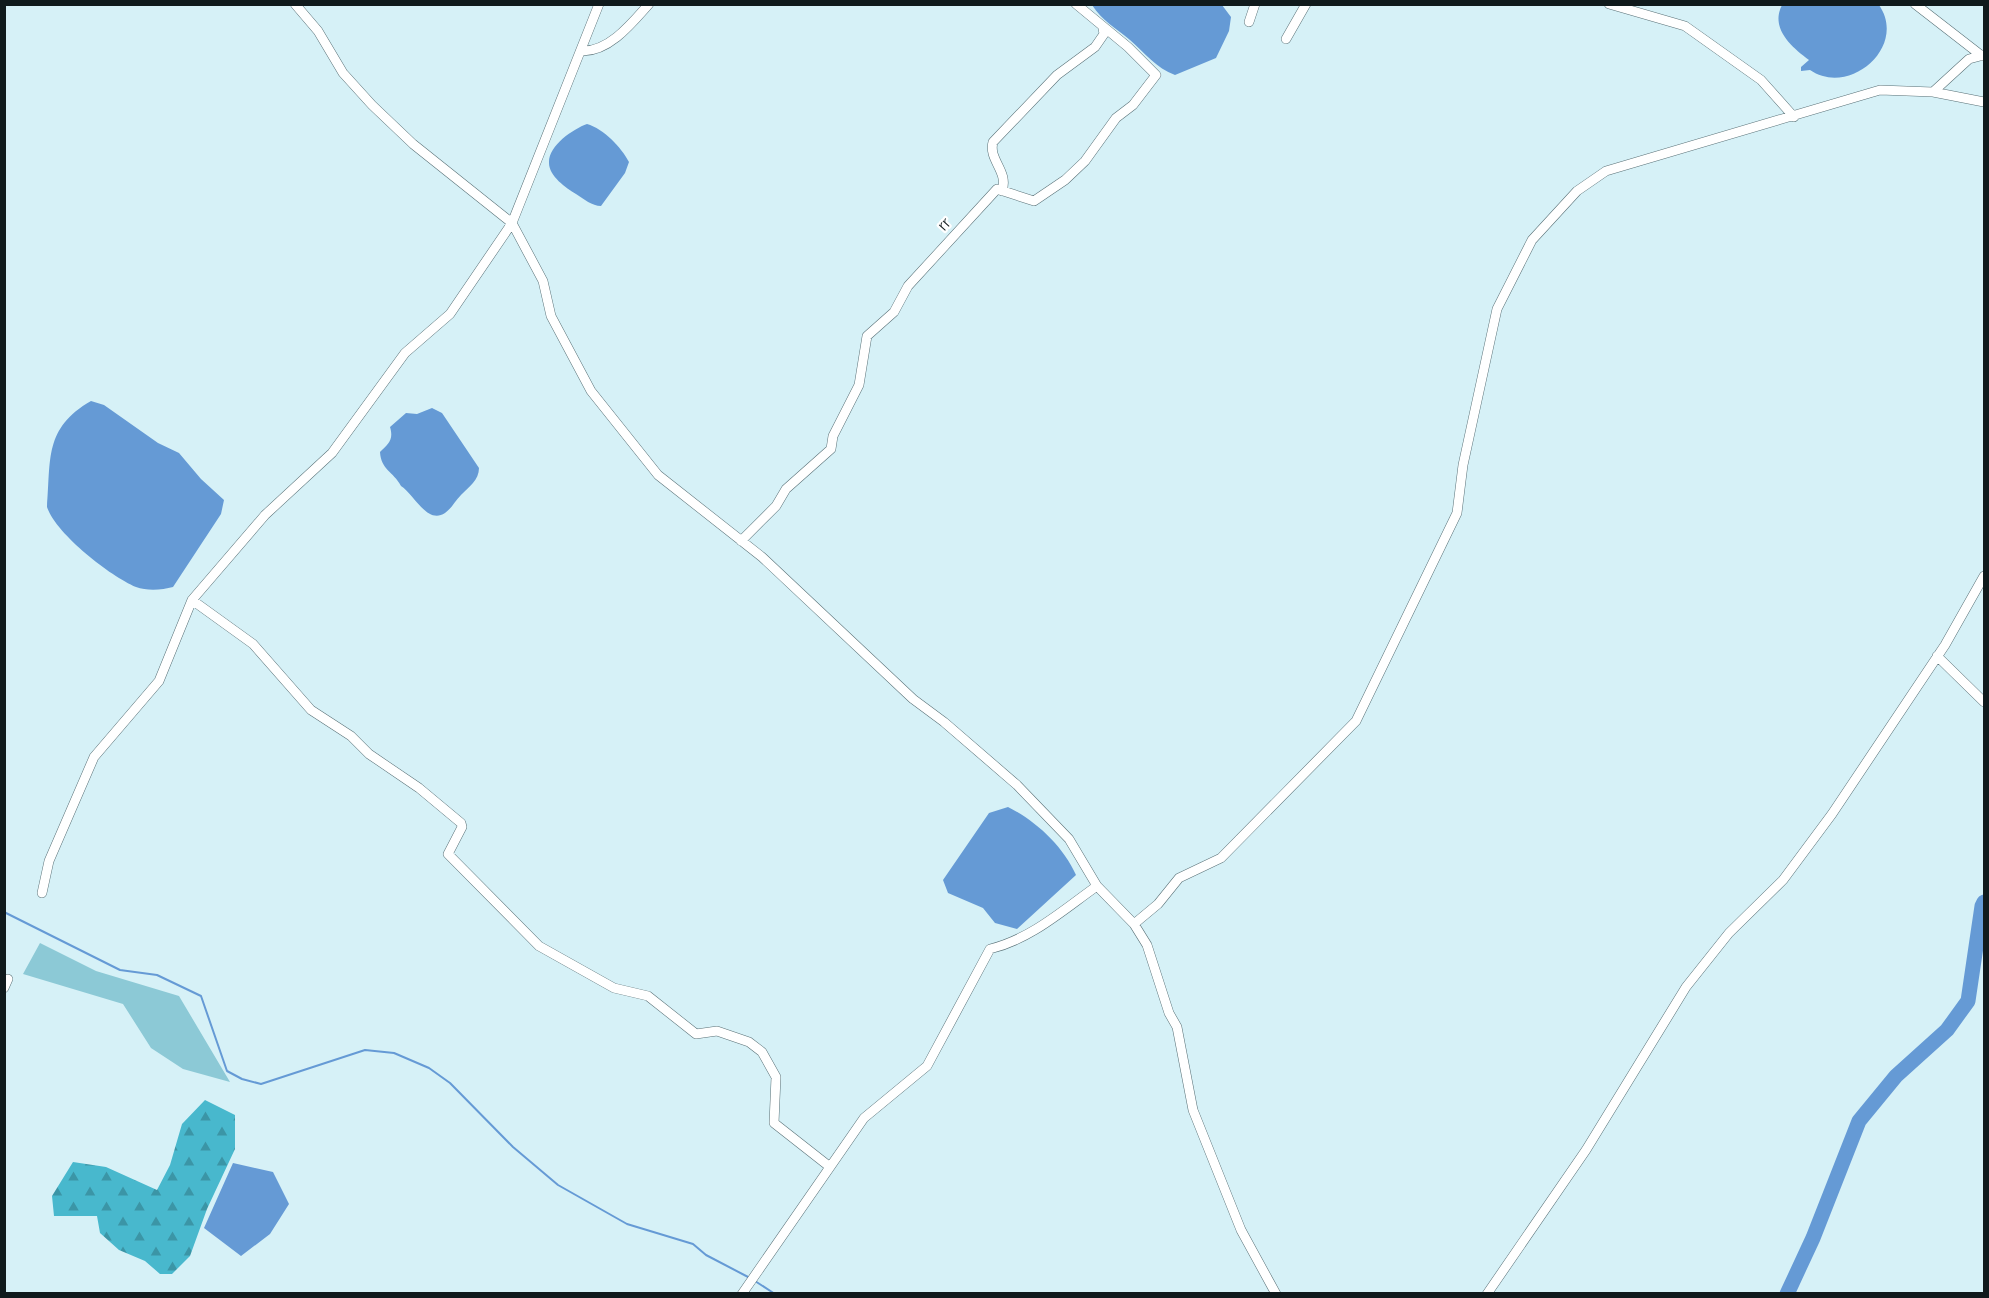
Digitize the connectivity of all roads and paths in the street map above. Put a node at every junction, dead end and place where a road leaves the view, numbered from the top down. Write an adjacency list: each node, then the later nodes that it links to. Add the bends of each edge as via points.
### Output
1 (295, 4): 18 (street, via 318,31 343,73 372,105 413,144)
2 (599, 4): 12 (street)
3 (649, 4): 12 (street, via 609,42)
4 (1076, 4): 10 (street)
5 (1255, 4): 9 (street)
6 (1306, 4): 11 (street)
7 (1609, 4): 16 (street, via 1685,26 1761,80)
8 (1920, 6): 13 (street)
9 (1249, 22)
10 (1103, 28): 17 (street, via 1095,47 1057,75 993,142 993,155 1004,175); 17 (street, via 1156,75 1134,105 1116,118 1085,161 1065,180 1034,201)
11 (1286, 39)
12 (583, 51): 18 (street)
13 (1983, 55): 14 (street, via 1969,59)
14 (1933, 93): 15 (street); 16 (street, via 1880,90)
15 (1984, 102)
16 (1794, 117): 26 (street, via 1605,171 1577,191 1532,240 1497,309 1463,465 1457,513 1356,720 1221,858 1179,878 1158,904)
17 (1002, 191): 19 (street, rr, via 997,189 990,194 908,286 894,312 867,336 859,385 833,436 831,448 786,489 776,506)
18 (512, 223): 19 (street, via 543,281 551,316 606,413 658,475); 21 (street, via 450,314 405,353 332,453 265,515)
19 (741, 541): 24 (street, via 913,699 1017,785 1069,839)
20 (1984, 576): 22 (street)
21 (192, 600): 25 (street, via 159,681 94,757 49,861); 29 (street, via 253,644 311,710 351,736 461,823 448,854 539,946 614,988 648,996 696,1034 717,1032 757,1047 776,1077 774,1123)
22 (1937, 656): 23 (street); 32 (street, via 1789,872 1695,974 1586,1150)
23 (1984, 702)
24 (1097, 886): 26 (street); 29 (street, via 1034,931 1009,945 990,949 927,1066 864,1118)
25 (42, 893)
26 (1134, 924): 31 (street, via 1147,945 1177,1027 1193,1110 1241,1230)
27 (8, 979): 28 (street)
28 (4, 988)
29 (830, 1167): 30 (street)
30 (742, 1293)
31 (1276, 1293)
32 (1487, 1293)

